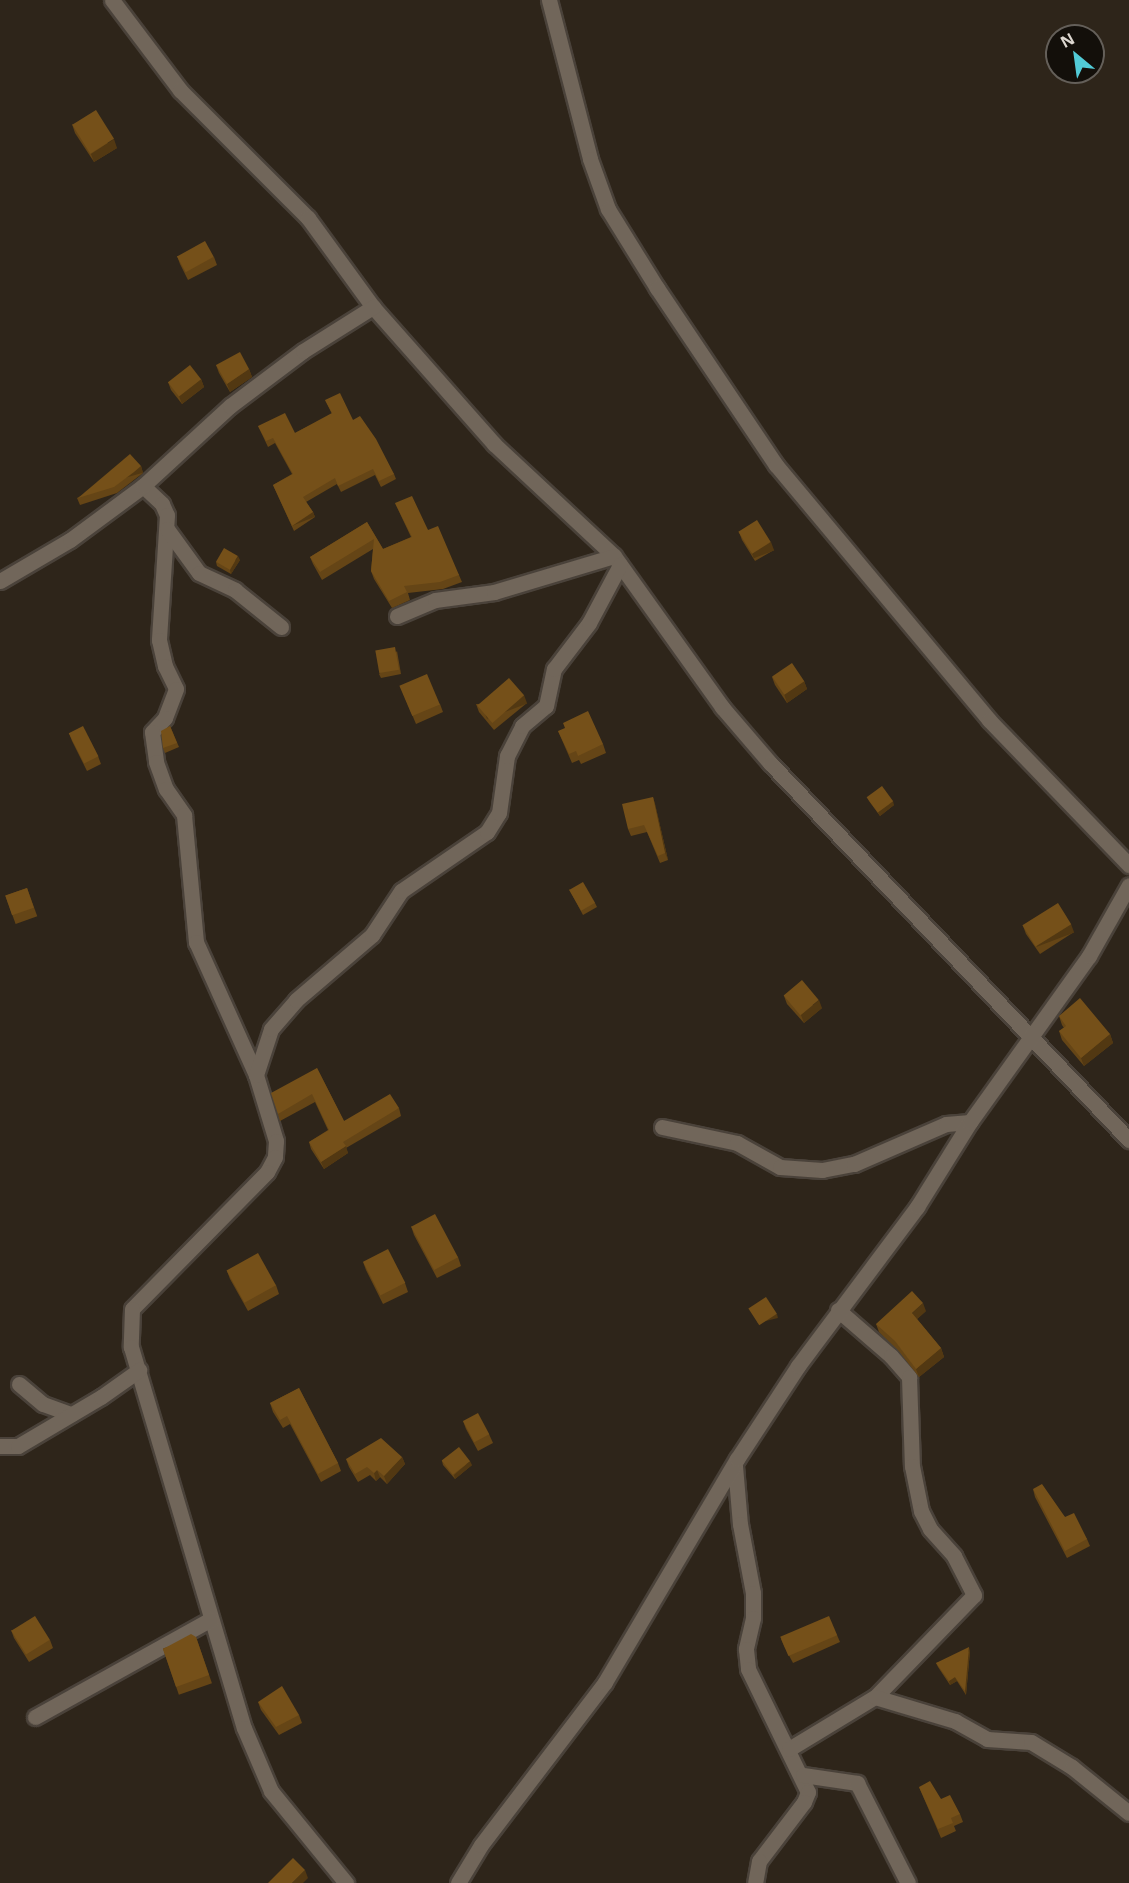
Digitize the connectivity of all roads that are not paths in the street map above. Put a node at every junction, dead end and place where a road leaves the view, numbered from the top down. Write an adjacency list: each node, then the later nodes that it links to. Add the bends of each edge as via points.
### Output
1 (112, 0): 3 (street, via 180,90 308,218)
2 (549, 0): 10 (street, via 590,159 608,209 776,465 981,711)
3 (373, 307): 4 (street, via 303,351 230,406); 6 (street, via 494,444)
4 (143, 486): 5 (street, via 162,504); 7 (street, via 70,540)
5 (168, 529): 9 (street, via 199,573 235,590); 13 (street, via 159,640 176,689 165,718 152,732 154,750 166,789 184,815 196,942)
6 (617, 560): 8 (street, via 494,592 435,600); 12 (street, via 722,707 770,764); 13 (street, via 589,623 554,669 546,706 522,726 507,756 499,813 487,832 401,891 372,935 296,1000 272,1029)
7 (0, 581)
8 (397, 616)
9 (281, 627)
10 (1129, 865)
11 (1129, 885): 12 (street, via 1111,921)
12 (1031, 1040): 14 (street); 16 (street)
13 (256, 1075): 18 (street, via 276,1141 275,1157 254,1187 132,1309 131,1347)
14 (970, 1122): 15 (street, via 946,1124 854,1164 822,1170 780,1167 737,1143); 17 (street, via 917,1207)
15 (662, 1128)
16 (1129, 1140)
17 (838, 1310): 22 (street); 24 (street, via 909,1377 912,1466 921,1511 954,1556 974,1595)
18 (139, 1370): 20 (street); 23 (street)
19 (19, 1384): 20 (street, via 43,1404)
20 (71, 1414): 21 (street, via 18,1446)
21 (0, 1446)
22 (735, 1466): 26 (street, via 740,1524 753,1593 753,1618 746,1649 748,1669); 30 (street, via 605,1682 480,1845)
23 (211, 1619): 25 (street); 29 (street, via 244,1728 271,1791)
24 (875, 1697): 26 (street); 28 (street, via 955,1721 987,1739 1031,1742 1096,1784)
25 (34, 1717)
26 (789, 1749): 27 (street)
27 (803, 1775): 31 (street, via 808,1792 804,1802 759,1861); 32 (street, via 857,1783)
28 (1129, 1813)
29 (346, 1883)
30 (458, 1883)
31 (755, 1883)
32 (908, 1883)

